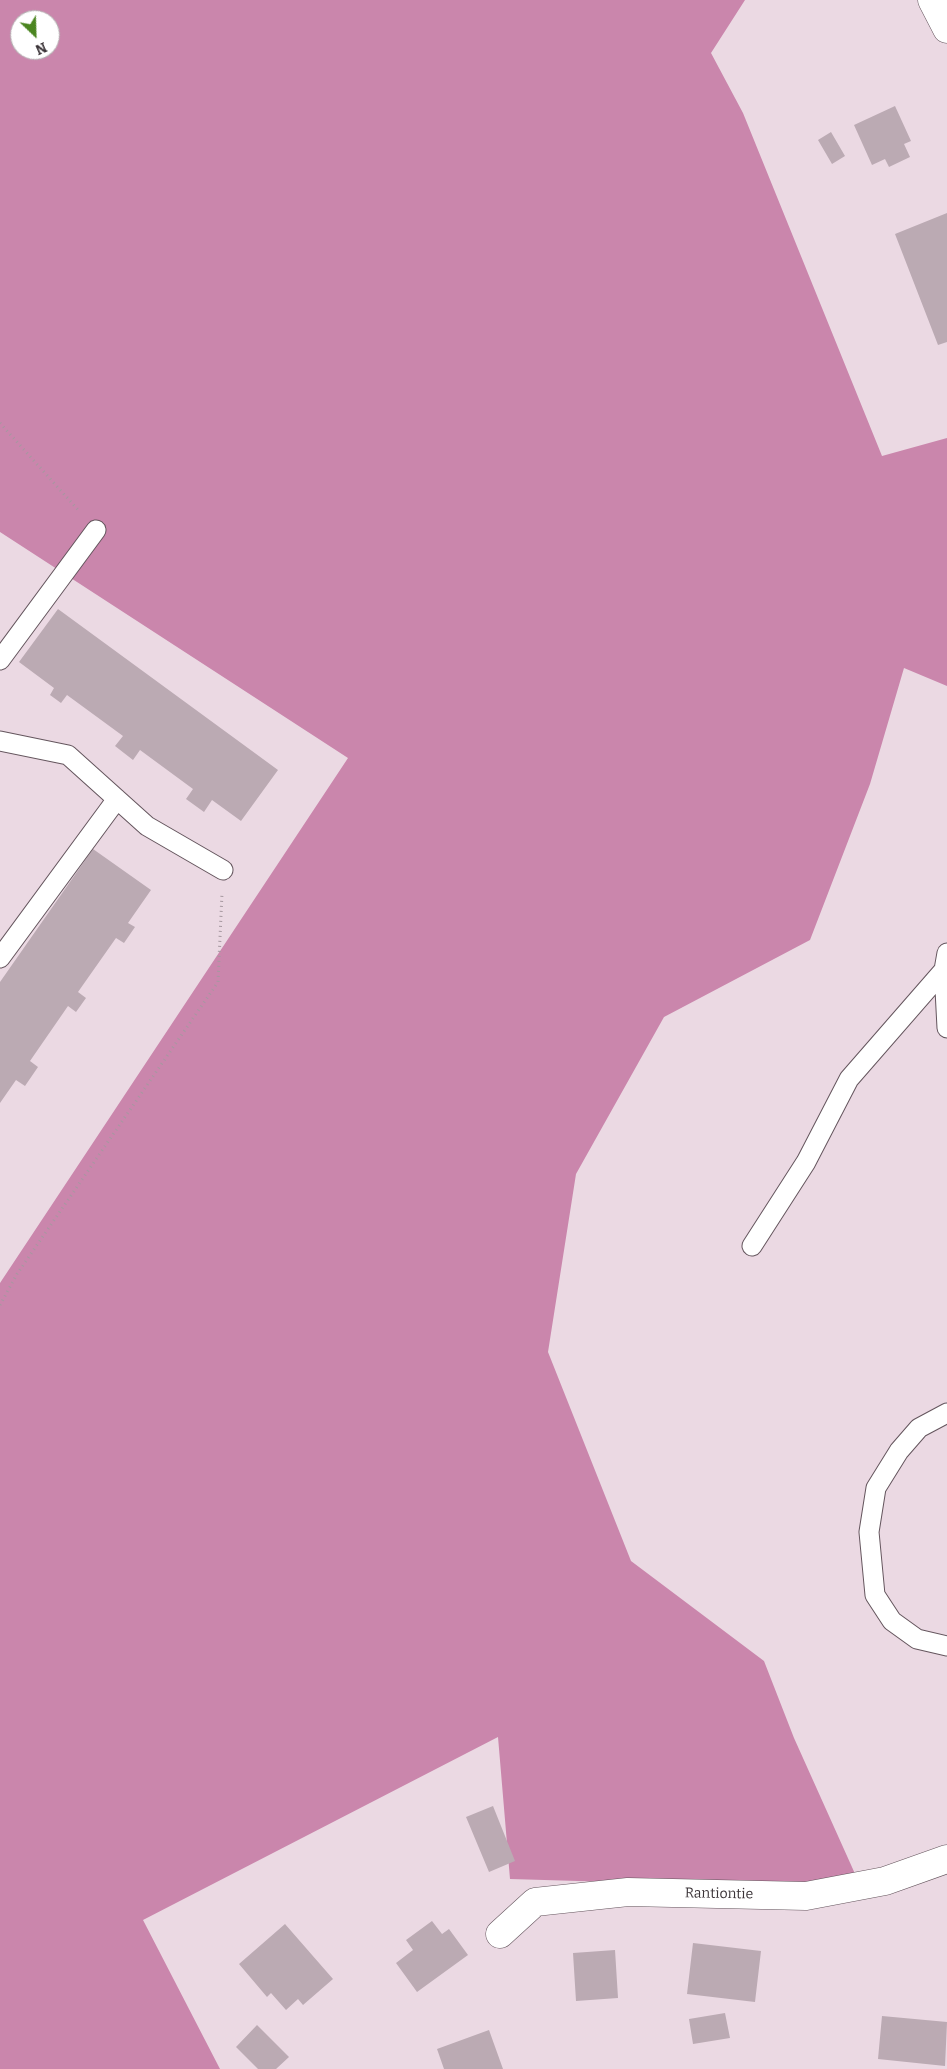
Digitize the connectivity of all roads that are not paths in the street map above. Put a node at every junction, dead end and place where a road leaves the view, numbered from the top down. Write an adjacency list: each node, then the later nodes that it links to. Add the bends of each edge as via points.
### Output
1 (932, 0): 2 (street)
2 (947, 28)
3 (96, 530): 4 (lane)
4 (0, 660)
5 (0, 742): 6 (lane, via 68,755)
6 (118, 799): 7 (lane, via 147,826); 8 (lane)
7 (223, 870)
8 (0, 958)
9 (945, 961): 10 (lane); 11 (lane, via 849,1079 806,1162)
10 (947, 1028)
11 (752, 1246)
12 (947, 1413): 13 (lane, via 919,1428 899,1451 876,1488 869,1532 875,1595 892,1621 917,1639)
13 (947, 1646)
14 (947, 1858): 15 (street, Rantiontie, via 885,1881 806,1896 628,1892 535,1902)
15 (500, 1934)

